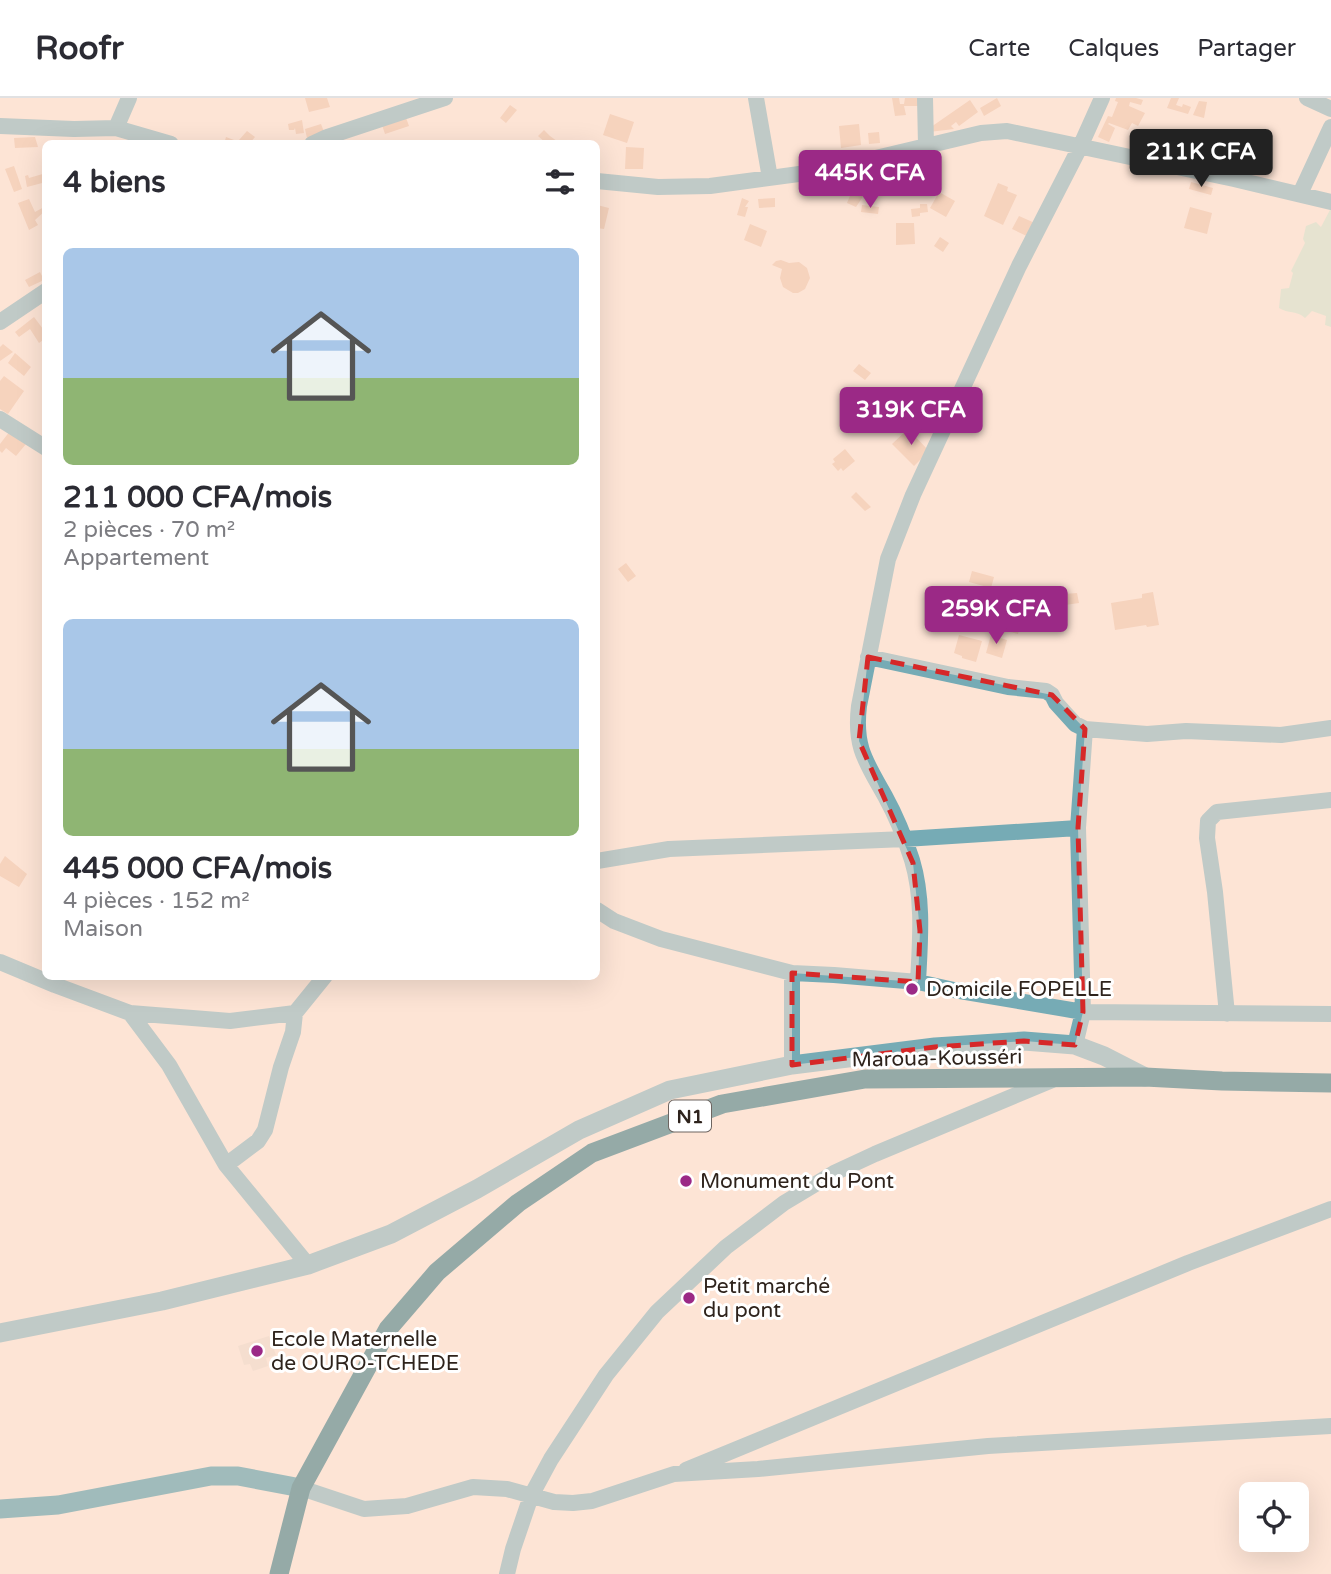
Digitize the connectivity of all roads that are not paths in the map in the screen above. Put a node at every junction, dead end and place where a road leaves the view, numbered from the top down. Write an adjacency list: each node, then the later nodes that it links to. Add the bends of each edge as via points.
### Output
1 (129, 98): 10 (street)
2 (445, 98): 12 (street)
3 (756, 98): 15 (street)
4 (925, 98): 13 (street)
5 (1102, 98): 14 (street)
6 (1307, 98): 7 (street)
7 (1331, 110)
8 (0, 126): 10 (street)
9 (1331, 127): 17 (street)
10 (116, 128): 11 (street)
11 (157, 140)
12 (321, 140)
13 (926, 145): 14 (street, via 1007,131); 15 (street)
14 (1080, 147): 17 (street); 23 (street, via 1019,266 913,495 888,559)
15 (770, 177): 16 (street, via 710,186)
16 (600, 181)
17 (1300, 194): 18 (street)
18 (1331, 202)
19 (42, 294): 20 (street)
20 (0, 322)
21 (0, 419): 22 (street)
22 (42, 445)
23 (868, 657): 25 (street, via 1046,691); 28 (street, via 857,721 859,741)
24 (1331, 728): 25 (street, via 1281,735)
25 (1085, 729): 27 (street)
26 (1331, 800): 40 (street, via 1217,812 1208,821 1206,838)
27 (1078, 828): 28 (street); 37 (street)
28 (905, 839): 29 (street, via 669,849); 36 (street, via 919,897)
29 (600, 860)
30 (600, 912): 32 (street, via 662,939)
31 (0, 962): 33 (street)
32 (792, 973): 36 (street); 43 (street)
33 (42, 980)
34 (43, 980): 38 (street)
35 (322, 980): 39 (street)
36 (918, 982): 37 (street)
37 (1083, 1012): 40 (street); 42 (street)
38 (131, 1013): 39 (street, via 230,1020); 47 (street, via 169,1065)
39 (295, 1013): 47 (street, via 265,1130 258,1141)
40 (1227, 1014): 41 (street)
41 (1331, 1014)
42 (1075, 1045): 43 (street, via 1024,1041 935,1046); 44 (street)
43 (792, 1065): 49 (street, via 670,1090 579,1130 391,1234)
44 (1145, 1077): 45 (highway, Maroua-Kousséri / N1); 46 (highway, Maroua-Kousséri / N1)
45 (1058, 1078): 53 (highway, Maroua-Kousséri / N1, via 865,1079 722,1104 592,1153 518,1203 437,1272 387,1329); 54 (street, via 834,1173 784,1203 726,1247 657,1312 606,1375)
46 (1331, 1083)
47 (226, 1165): 49 (street)
48 (1331, 1209): 52 (street, via 1188,1263)
49 (308, 1265): 50 (street)
50 (0, 1333)
51 (1331, 1426): 52 (street, via 988,1446)
52 (674, 1475): 54 (street, via 592,1501 554,1502)
53 (301, 1488): 54 (street, via 364,1509 407,1506 473,1487); 55 (main road, via 238,1476 211,1476 58,1505); 56 (highway, Maroua-Kousséri / N1)
54 (531, 1496): 57 (street)
55 (0, 1509)
56 (279, 1574)
57 (507, 1574)

